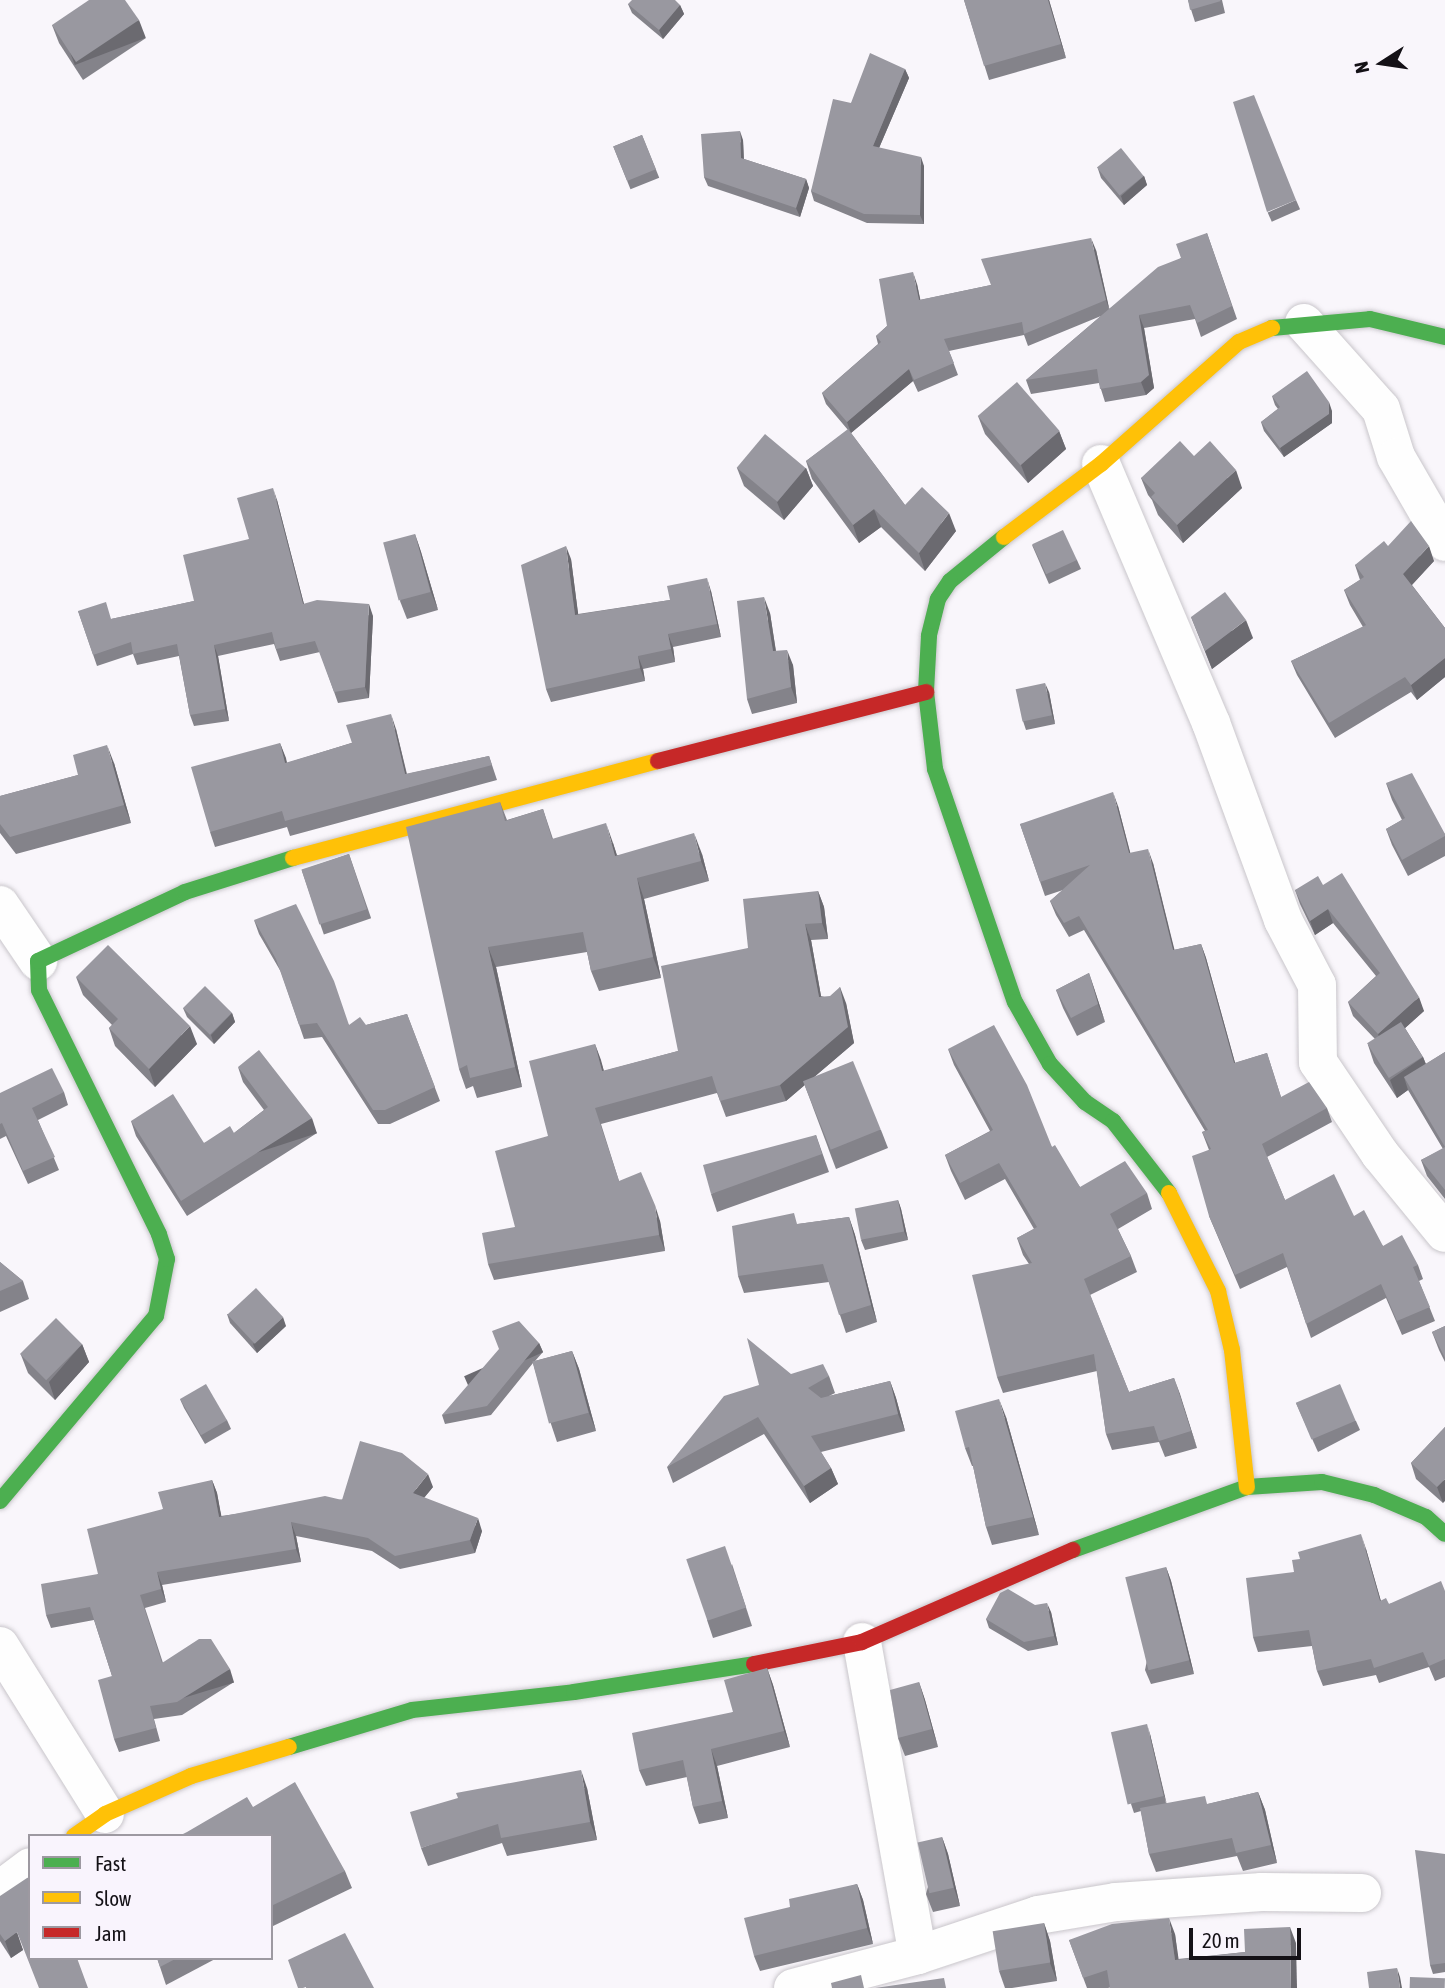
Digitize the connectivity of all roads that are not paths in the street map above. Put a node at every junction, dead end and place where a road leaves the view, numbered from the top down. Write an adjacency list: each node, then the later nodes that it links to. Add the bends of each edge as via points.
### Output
1 (1304, 323): 2 (street, via 1370,319); 3 (street, via 1276,326 1239,342); 4 (street, via 1381,409 1396,457)
2 (1445, 337)
3 (1101, 464): 5 (street, via 1055,495 950,581 938,599 929,636); 8 (street, via 1211,723 1278,908 1317,985 1318,1062 1380,1154)
4 (1445, 542)
5 (926, 692): 7 (street, via 475,807 265,866 173,897); 9 (street, via 935,769 1015,1002 1050,1064 1085,1102 1113,1121 1158,1176 1199,1247 1218,1291 1236,1378)
6 (0, 905): 7 (street)
7 (37, 961): 10 (street, via 39,990 167,1259 156,1316)
8 (1445, 1233)
9 (1247, 1487): 11 (street, via 1321,1482 1374,1495 1426,1517); 12 (street, via 1039,1562)
10 (0, 1501)
11 (1445, 1534)
12 (862, 1642): 14 (street, via 786,1659 574,1692 412,1710 321,1740 241,1758); 19 (street)
13 (0, 1646): 14 (street)
14 (105, 1814): 15 (street)
15 (77, 1834)
16 (28, 1869): 17 (street)
17 (0, 1890)
18 (1362, 1894): 19 (street, via 1262,1892 1116,1902 1038,1915)
19 (918, 1955): 20 (street)
20 (793, 1988)

